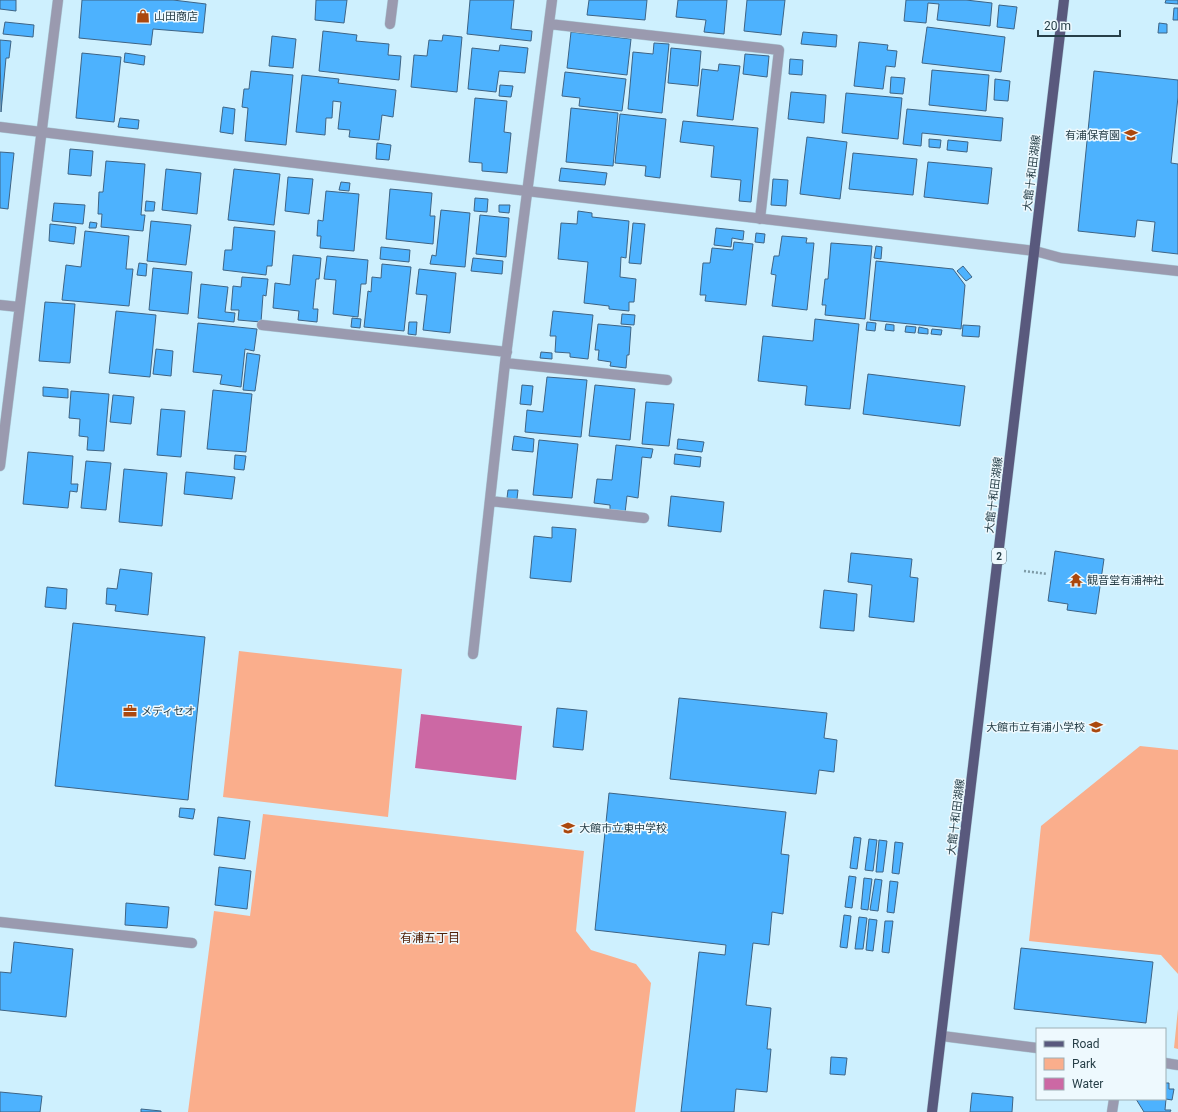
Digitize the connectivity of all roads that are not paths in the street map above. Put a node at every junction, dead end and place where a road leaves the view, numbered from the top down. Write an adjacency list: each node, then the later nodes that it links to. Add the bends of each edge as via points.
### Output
1 (58, 0): 8 (street)
2 (393, 0): 5 (street)
3 (552, 0): 6 (street)
4 (1064, 0): 11 (main road, 大館十和田湖線 / 2)
5 (390, 24)
6 (549, 24): 9 (street); 10 (street, via 779,50)
7 (0, 127): 8 (street)
8 (42, 132): 9 (street); 14 (street)
9 (526, 192): 10 (street); 16 (street)
10 (760, 219): 11 (street)
11 (1035, 251): 12 (street, via 1061,258); 25 (main road, 大館十和田湖線 / 2)
12 (1178, 271)
13 (0, 305): 14 (street)
14 (19, 307): 19 (street)
15 (262, 325): 16 (street)
16 (506, 352): 17 (street)
17 (505, 364): 18 (street); 20 (street)
18 (667, 380)
19 (0, 466)
20 (490, 501): 21 (street); 22 (street)
21 (644, 518)
22 (473, 654)
23 (0, 922): 24 (street)
24 (192, 943)
25 (942, 1036): 26 (street); 30 (main road, 大館十和田湖線 / 2)
26 (1036, 1048)
27 (1166, 1063): 28 (street)
28 (1178, 1065)
29 (1114, 1100): 31 (street)
30 (932, 1112)
31 (1112, 1112)

